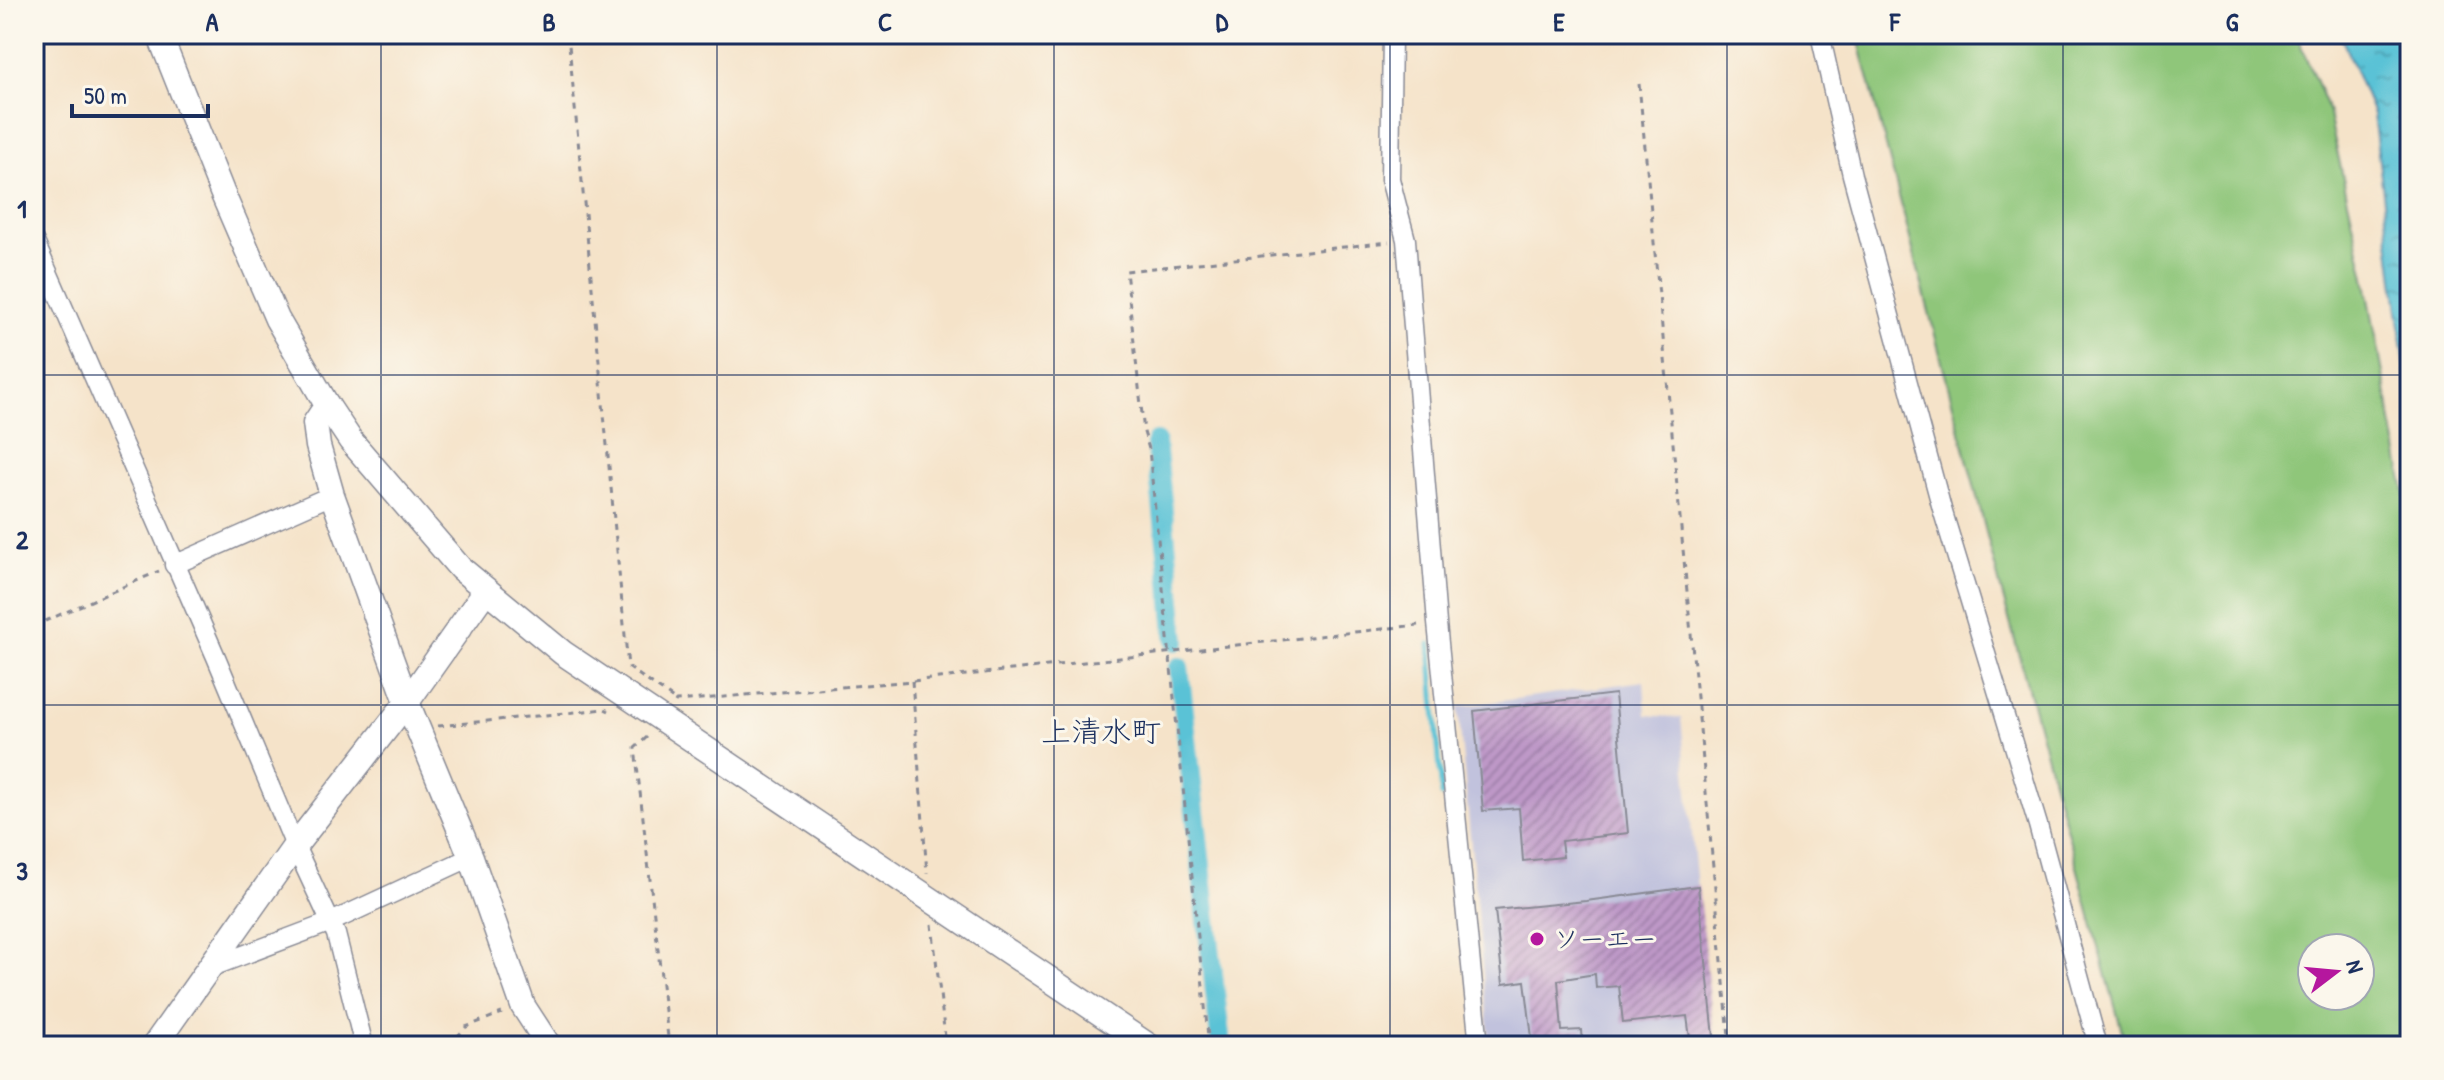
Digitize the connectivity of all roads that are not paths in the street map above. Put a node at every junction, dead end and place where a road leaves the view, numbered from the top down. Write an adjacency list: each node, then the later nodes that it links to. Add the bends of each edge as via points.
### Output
1 (159, 34): 5 (street, via 249,258)
2 (1392, 34): 18 (street, via 1390,179 1406,240)
3 (1820, 34): 19 (street, via 1852,175 1938,494)
4 (34, 240): 7 (street)
5 (327, 405): 6 (street, via 315,423); 8 (street, via 371,467)
6 (332, 495): 7 (street); 9 (street)
7 (174, 565): 10 (street)
8 (486, 590): 9 (street); 17 (street, via 563,653 670,711 929,899)
9 (407, 702): 10 (street); 11 (street)
10 (295, 846): 12 (street); 13 (street)
11 (471, 857): 12 (street); 16 (street, via 523,1006)
12 (331, 922): 13 (street); 15 (street)
13 (209, 968): 14 (street)
14 (154, 1046)
15 (364, 1046)
16 (549, 1046)
17 (1149, 1046)
18 (1479, 1046)
19 (2098, 1046)

